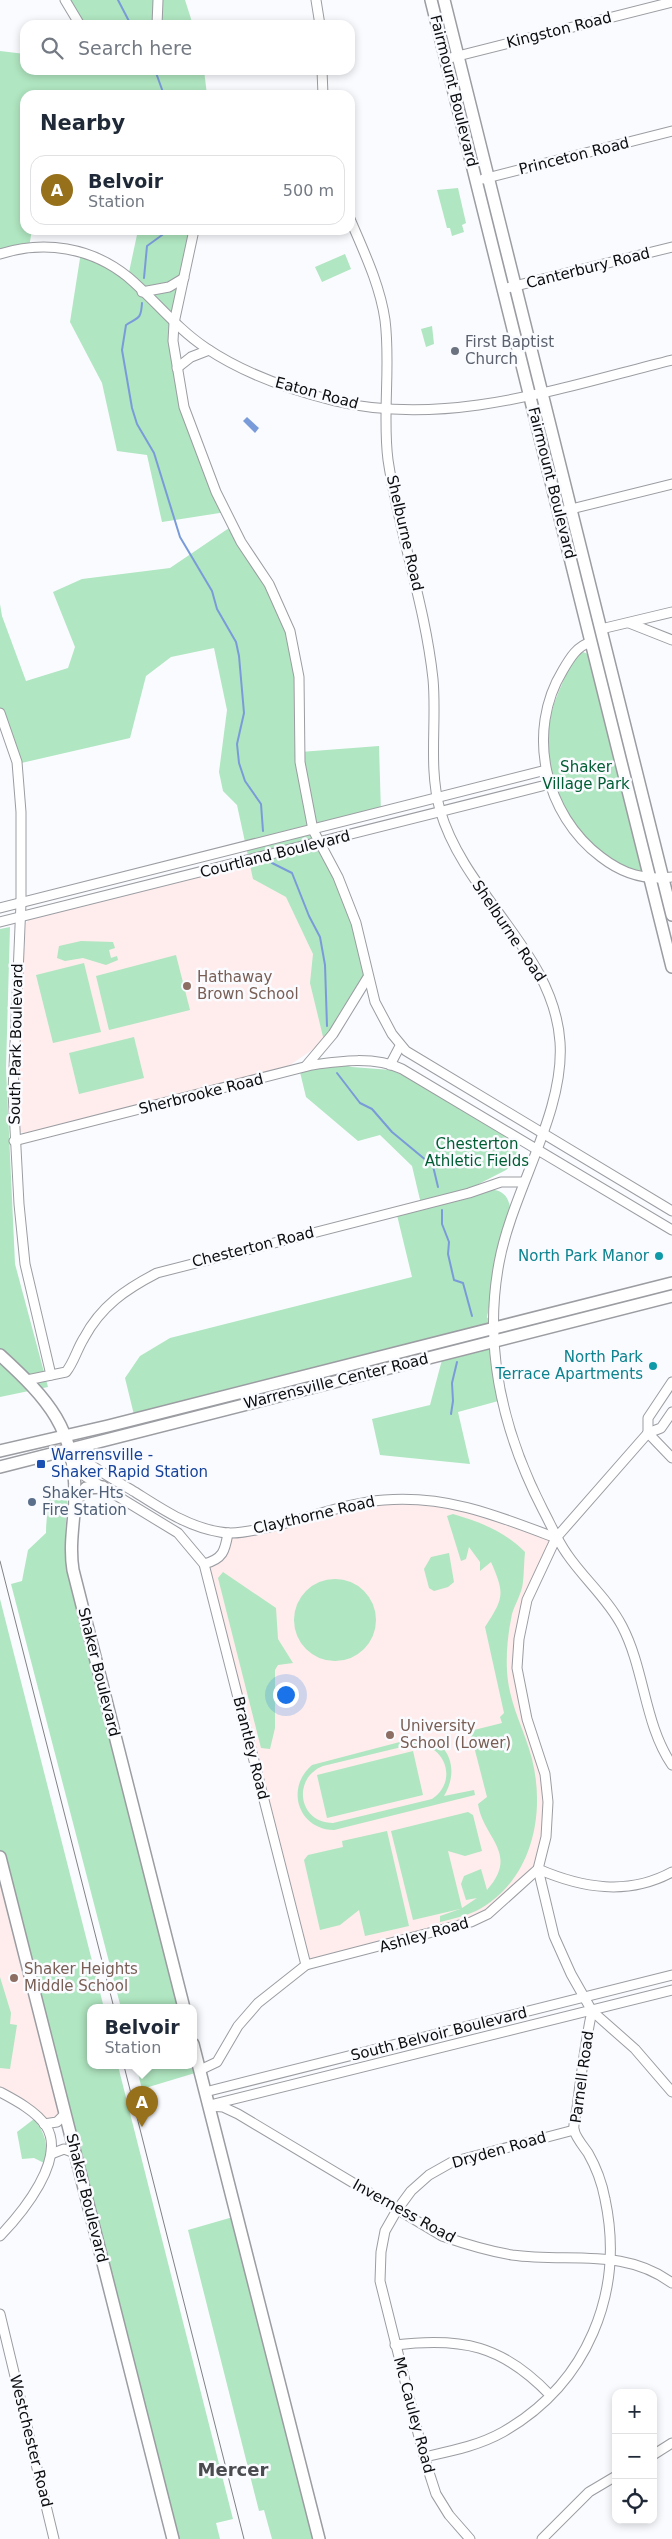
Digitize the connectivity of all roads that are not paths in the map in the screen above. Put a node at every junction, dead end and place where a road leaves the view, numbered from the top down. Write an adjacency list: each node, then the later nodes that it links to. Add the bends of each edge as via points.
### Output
1 (66, 0): 7 (street)
2 (316, 0): 9 (street)
3 (431, 0): 11 (main road, Fairmount Boulevard)
4 (444, 0): 10 (main road, Fairmount Boulevard)
5 (672, 2): 10 (street, Kingston Road)
6 (159, 3): 8 (street)
7 (77, 20)
8 (157, 20)
9 (319, 20)
10 (458, 56): 11 (street, Kingston Road); 15 (main road, Fairmount Boulevard)
11 (446, 59): 16 (main road, Fairmount Boulevard)
12 (322, 75): 13 (street)
13 (323, 90)
14 (672, 131): 15 (street, Princeton Road)
15 (488, 177): 16 (street, Princeton Road); 21 (main road, Fairmount Boulevard)
16 (476, 180): 22 (main road, Fairmount Boulevard)
17 (355, 231): 33 (street, Shelburne Road, via 372,270 385,322)
18 (193, 235): 23 (street)
19 (672, 247): 24 (street, Canterbury Road)
20 (0, 254): 26 (street, Eaton Road, via 29,247 74,250 111,266)
21 (509, 259): 22 (main road); 24 (main road, Fairmount Boulevard)
22 (497, 264): 25 (main road, Fairmount Boulevard)
23 (184, 278): 26 (street, via 169,287); 27 (street)
24 (515, 286): 25 (street, Canterbury Road); 31 (main road, Fairmount Boulevard)
25 (503, 289): 32 (main road, Fairmount Boulevard)
26 (142, 292): 27 (street, Eaton Road)
27 (174, 323): 28 (street, Eaton Road); 30 (street)
28 (209, 350): 30 (street, via 191,356); 33 (street, Eaton Road, via 274,382 336,401)
29 (672, 360): 31 (street, Eaton Road)
30 (177, 368): 47 (street, via 184,407 216,492 241,542 269,584 290,631 299,677 300,762)
31 (542, 392): 32 (street, Eaton Road); 35 (main road, Fairmount Boulevard)
32 (530, 394): 33 (street, Eaton Road, via 476,405 419,410); 36 (main road, Fairmount Boulevard)
33 (384, 409): 45 (street, Shelburne Road, via 395,496 426,624 433,684)
34 (672, 484): 35 (street)
35 (571, 509): 36 (street); 39 (main road, Fairmount Boulevard)
36 (559, 512): 41 (main road, Fairmount Boulevard)
37 (672, 612): 38 (street)
38 (629, 622): 39 (street); 40 (street)
39 (601, 629): 50 (main road, Fairmount Boulevard)
40 (672, 640)
41 (591, 642): 43 (street, via 572,656 558,677 550,698 544,730); 51 (main road, Fairmount Boulevard)
42 (0, 713): 53 (street, South Park Boulevard, via 17,762)
43 (546, 770): 44 (street); 45 (street, Courtland Boulevard)
44 (550, 784): 46 (street, Courtland Boulevard); 51 (street, via 564,816 588,846 621,870)
45 (437, 798): 46 (street, Shelburne Road); 47 (street, Courtland Boulevard)
46 (441, 812): 48 (street, Courtland Boulevard); 63 (street, Shelburne Road, via 452,841 476,884 535,966 554,1004 560,1066 554,1099)
47 (313, 830): 48 (street); 49 (street, Courtland Boulevard)
48 (319, 843): 52 (street, Courtland Boulevard); 59 (street, via 345,892)
49 (154, 870): 52 (street); 53 (street, Courtland Boulevard)
50 (668, 877): 51 (street); 55 (main road, Fairmount Boulevard)
51 (650, 879): 58 (main road, Fairmount Boulevard)
52 (157, 883): 56 (street, Courtland Boulevard)
53 (22, 903): 54 (street, Courtland Boulevard); 56 (street, South Park Boulevard)
54 (0, 908)
55 (672, 915)
56 (21, 917): 57 (street, Courtland Boulevard); 64 (street, South Park Boulevard, via 14,1026)
57 (0, 922)
58 (672, 967)
59 (368, 976): 60 (street, via 378,1009); 62 (street, via 333,1034)
60 (400, 1046): 61 (street); 63 (street)
61 (390, 1065): 62 (street, Sherbrooke Road, via 349,1061); 65 (street)
62 (305, 1067): 64 (street, Sherbrooke Road)
63 (542, 1133): 65 (street, Shelburne Road); 67 (street)
64 (14, 1141): 74 (street, South Park Boulevard, via 25,1264)
65 (536, 1149): 66 (street, Shelburne Road); 68 (street)
66 (523, 1182): 71 (street, Shelburne Road, via 501,1254); 74 (street, Chesterton Road, via 500,1182 463,1195 157,1273 130,1286 111,1301 94,1321 66,1372)
67 (672, 1211)
68 (672, 1230)
69 (672, 1283): 71 (main road, Warrensville Center Road)
70 (672, 1296): 72 (main road, Warrensville Center Road)
71 (494, 1328): 72 (street, Shelburne Road); 79 (main road, Warrensville Center Road)
72 (494, 1340): 80 (main road, Warrensville Center Road); 87 (street, Shelburne Road, via 500,1387 512,1438)
73 (0, 1355): 75 (main road, Shaker Boulevard)
74 (51, 1375): 75 (street, Chesterton Road)
75 (27, 1380): 79 (main road, Shaker Boulevard, via 44,1398)
76 (672, 1382): 78 (street, via 648,1418)
77 (672, 1412): 78 (street, via 661,1428)
78 (648, 1433): 82 (street); 87 (street)
79 (66, 1436): 80 (main road, Shaker Boulevard); 81 (main road, Warrensville Center Road)
80 (70, 1449): 83 (main road, Warrensville Center Road); 84 (street, via 82,1473); 85 (main road, Shaker Boulevard); 86 (street, Claythorne Road, via 92,1466 182,1520 198,1528)
81 (0, 1450)
82 (672, 1458)
83 (0, 1467)
84 (103, 1487): 85 (main road, via 86,1488); 88 (street, Brantley Road, via 182,1537)
85 (74, 1501): 97 (main road, Shaker Boulevard, via 73,1570)
86 (228, 1533): 87 (street, Claythorne Road, via 265,1528 382,1500 418,1499 455,1503 480,1510); 88 (street, via 222,1556)
87 (556, 1538): 89 (street, via 621,1623 635,1656 657,1738); 91 (street, via 527,1600 519,1639 522,1699 540,1753 548,1802 546,1837)
88 (204, 1564): 93 (street, Brantley Road)
89 (672, 1765)
90 (0, 1857): 107 (main road, Shaker Boulevard)
91 (538, 1869): 92 (street, via 568,1882 618,1888 641,1885); 93 (street, Ashley Road, via 488,1914 471,1922); 96 (street, via 554,1936)
92 (672, 1872)
93 (306, 1966): 100 (street, Ashley Road, via 258,2003 238,2026 217,2062)
94 (672, 1975): 96 (street, South Belvoir Boulevard)
95 (672, 1990): 98 (street, South Belvoir Boulevard)
96 (585, 1997): 98 (street); 101 (street, South Belvoir Boulevard)
97 (183, 2004)
98 (592, 2011): 104 (street, via 634,2049); 105 (street, South Belvoir Boulevard); 109 (street, Parnell Road)
99 (197, 2059): 100 (main road)
100 (200, 2070): 103 (main road)
101 (232, 2086): 103 (street, South Belvoir Boulevard); 105 (street, via 228,2093)
102 (0, 2092): 108 (street)
103 (206, 2092): 106 (main road)
104 (672, 2092)
105 (235, 2099): 106 (street, South Belvoir Boulevard)
106 (209, 2106): 112 (street, Inverness Road, via 223,2107 238,2114); 126 (main road)
107 (65, 2114): 108 (street, via 57,2122); 110 (main road, Shaker Boulevard)
108 (44, 2124): 111 (street, via 51,2139)
109 (574, 2130): 112 (street, Dryden Road, via 452,2162 428,2175 411,2190); 114 (street, Parnell Road, via 600,2180 608,2215)
110 (75, 2153): 111 (street, via 64,2149); 125 (main road, Shaker Boulevard)
111 (51, 2154): 113 (street, via 36,2188)
112 (397, 2210): 114 (street, Inverness Road, via 442,2236 475,2247 514,2255); 115 (street, Dryden Road, via 385,2232)
113 (0, 2236)
114 (612, 2258): 116 (street, Inverness Road, via 660,2274); 119 (street, Parnell Road, via 605,2301 594,2334 577,2364)
115 (380, 2281): 118 (street, Mc Cauley Road)
116 (672, 2283)
117 (0, 2314): 124 (street, Westchester Road)
118 (395, 2346): 119 (street, via 450,2341 471,2346 516,2365); 122 (street, Mc Cauley Road)
119 (550, 2395): 122 (street, Parnell Road, via 503,2432 476,2444)
120 (672, 2443): 121 (street)
121 (657, 2452)
122 (424, 2457): 127 (street, Mc Cauley Road, via 436,2494)
123 (612, 2478): 128 (street, via 589,2492)
124 (54, 2539)
125 (173, 2539)
126 (319, 2539)
127 (470, 2539)
128 (542, 2539)

